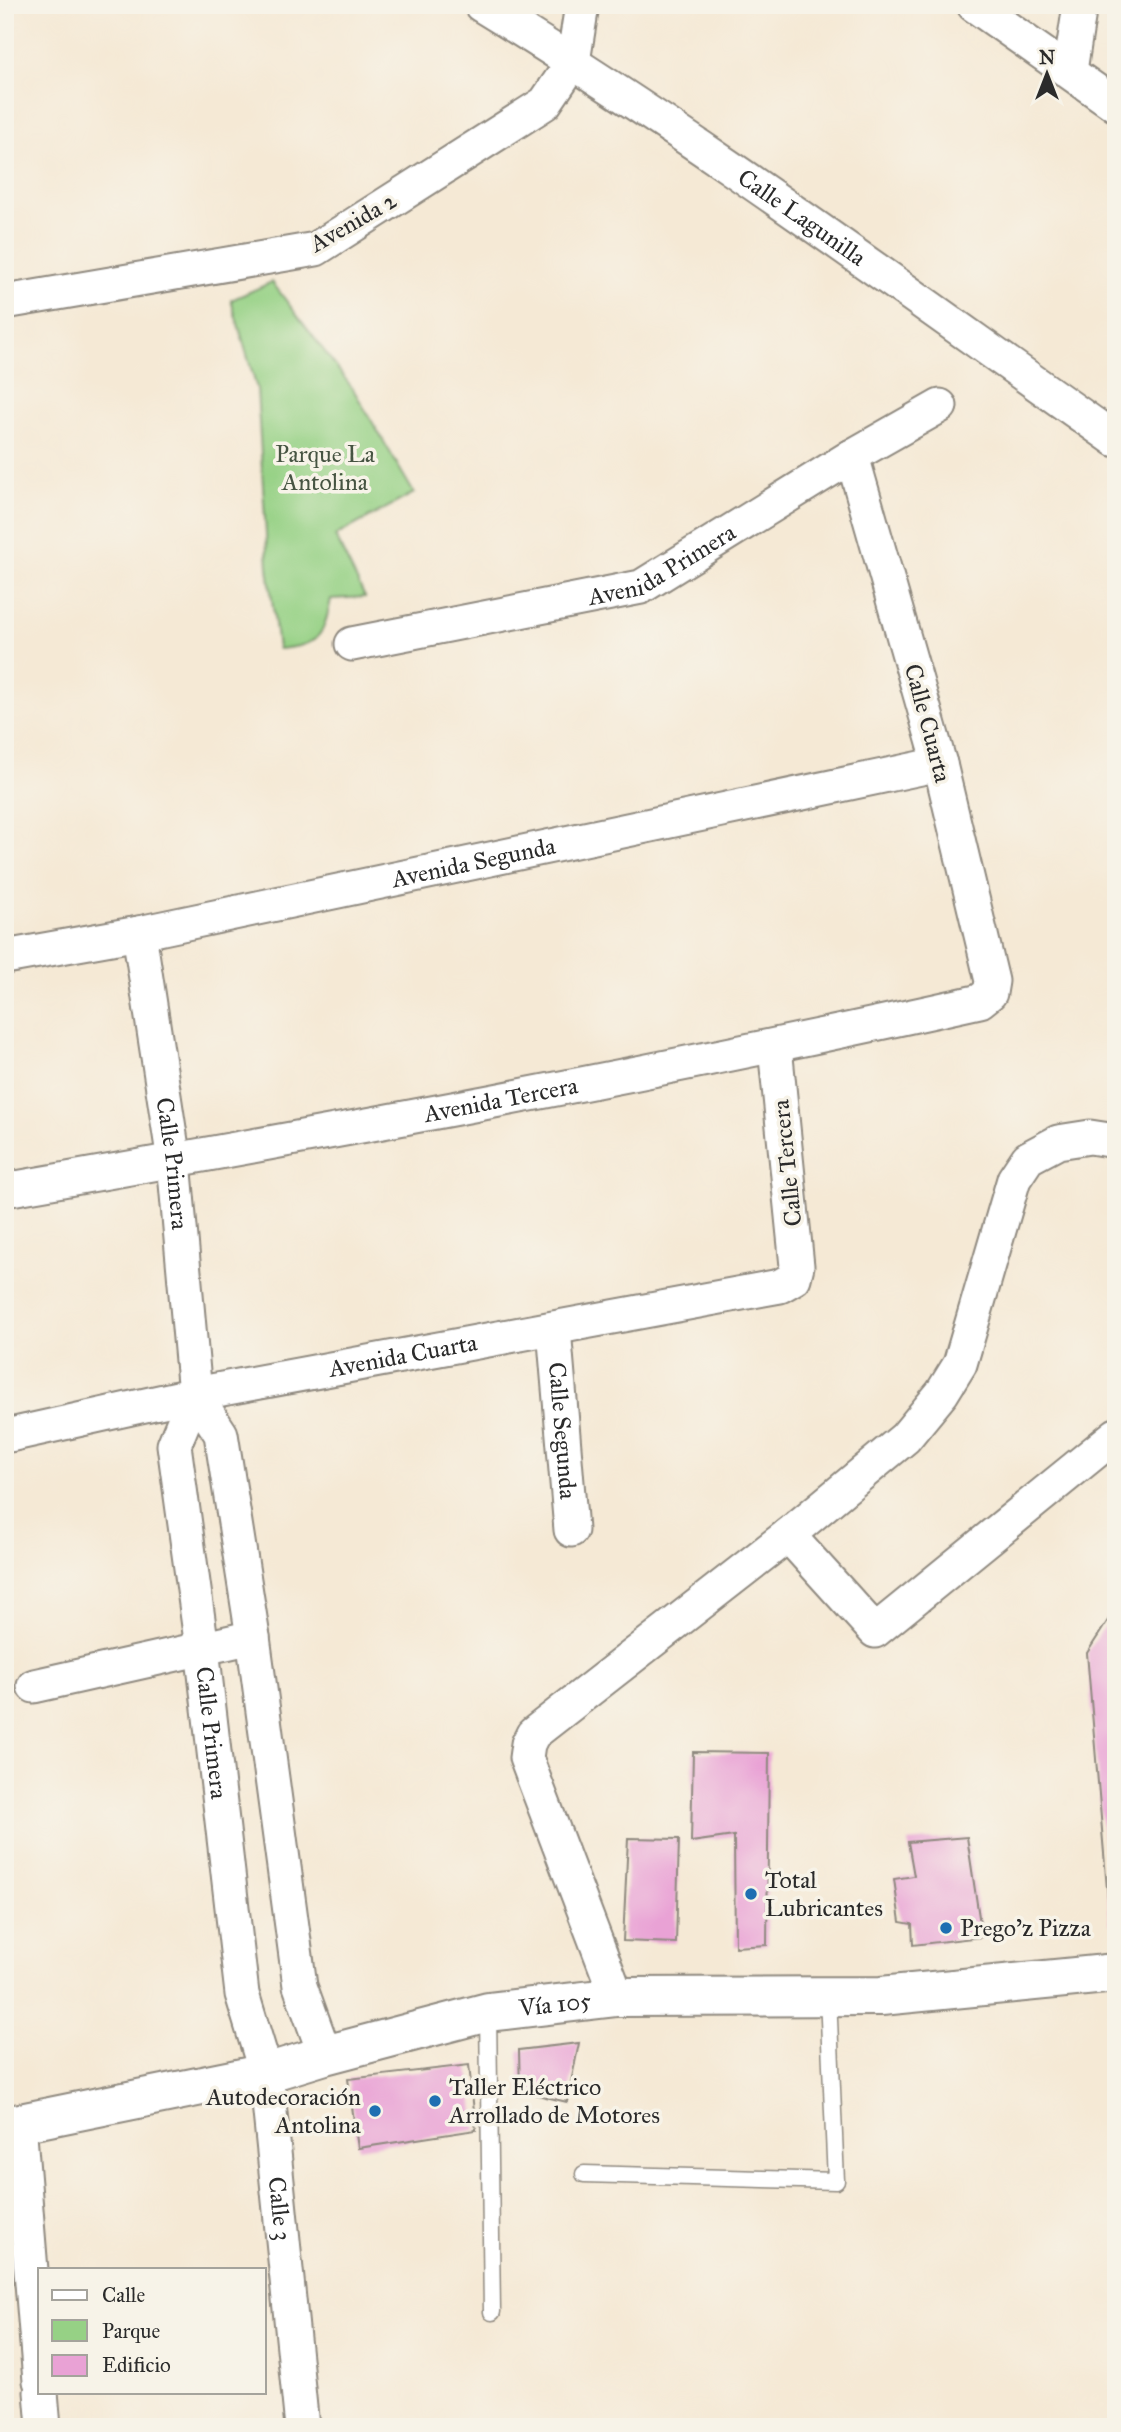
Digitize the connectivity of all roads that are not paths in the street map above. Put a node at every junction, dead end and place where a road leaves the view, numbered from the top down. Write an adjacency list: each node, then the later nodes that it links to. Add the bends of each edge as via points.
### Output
1 (481, 5): 5 (street, Calle Lagunilla)
2 (582, 5): 5 (street)
3 (974, 5): 6 (street)
4 (1080, 5): 6 (street)
5 (573, 62): 8 (street, Avenida 2, via 545,103 316,250); 10 (street, Calle Lagunilla)
6 (1070, 71): 7 (street)
7 (1116, 105)
8 (5, 302)
9 (940, 406): 11 (street, Avenida Primera)
10 (1116, 440)
11 (852, 456): 12 (street, Avenida Primera, via 641,587); 13 (street, Calle Cuarta)
12 (352, 643)
13 (940, 764): 14 (street, Avenida Segunda); 16 (street, Calle Cuarta, via 992,981)
14 (139, 933): 15 (street, Avenida Segunda); 19 (street, Calle Primera)
15 (5, 957)
16 (990, 993): 17 (street, Avenida Tercera, via 980,1001)
17 (775, 1047): 19 (street, Avenida Tercera); 21 (street, Calle Tercera, via 797,1266)
18 (1116, 1141): 27 (street, via 1090,1137 1058,1142 1028,1158 1014,1179 960,1364 942,1393 905,1438)
19 (174, 1161): 20 (street, Avenida Tercera); 23 (street, Calle Primera)
20 (5, 1190)
21 (793, 1278): 22 (street, Avenida Cuarta, via 780,1286)
22 (554, 1329): 23 (street, Avenida Cuarta); 26 (street, Calle Segunda)
23 (195, 1394): 25 (street, Avenida Cuarta); 28 (street, Calle Primera, via 221,1434); 29 (street, Calle Primera, via 174,1445)
24 (1116, 1434): 27 (street, via 875,1631)
25 (10, 1435)
26 (571, 1530)
27 (788, 1535): 33 (street, via 533,1734 528,1744 526,1758)
28 (253, 1637): 29 (street); 35 (street, Calle Primera, via 300,1986)
29 (202, 1648): 30 (street); 36 (street, Calle Primera, via 242,1994)
30 (34, 1686)
31 (1116, 1973): 32 (main road, Vía 105, via 881,1996)
32 (828, 1996): 33 (main road, Vía 105); 38 (lane, via 836,2181)
33 (617, 1997): 34 (main road, Vía 105)
34 (488, 2012): 35 (main road, Vía 105); 39 (lane)
35 (325, 2054): 36 (main road, Vía 105)
36 (266, 2073): 37 (main road, Vía 105); 43 (street, Calle 3)
37 (12, 2125): 40 (street)
38 (584, 2174)
39 (492, 2312)
40 (38, 2363)
41 (41, 2394): 42 (street)
42 (44, 2427)
43 (302, 2427)

